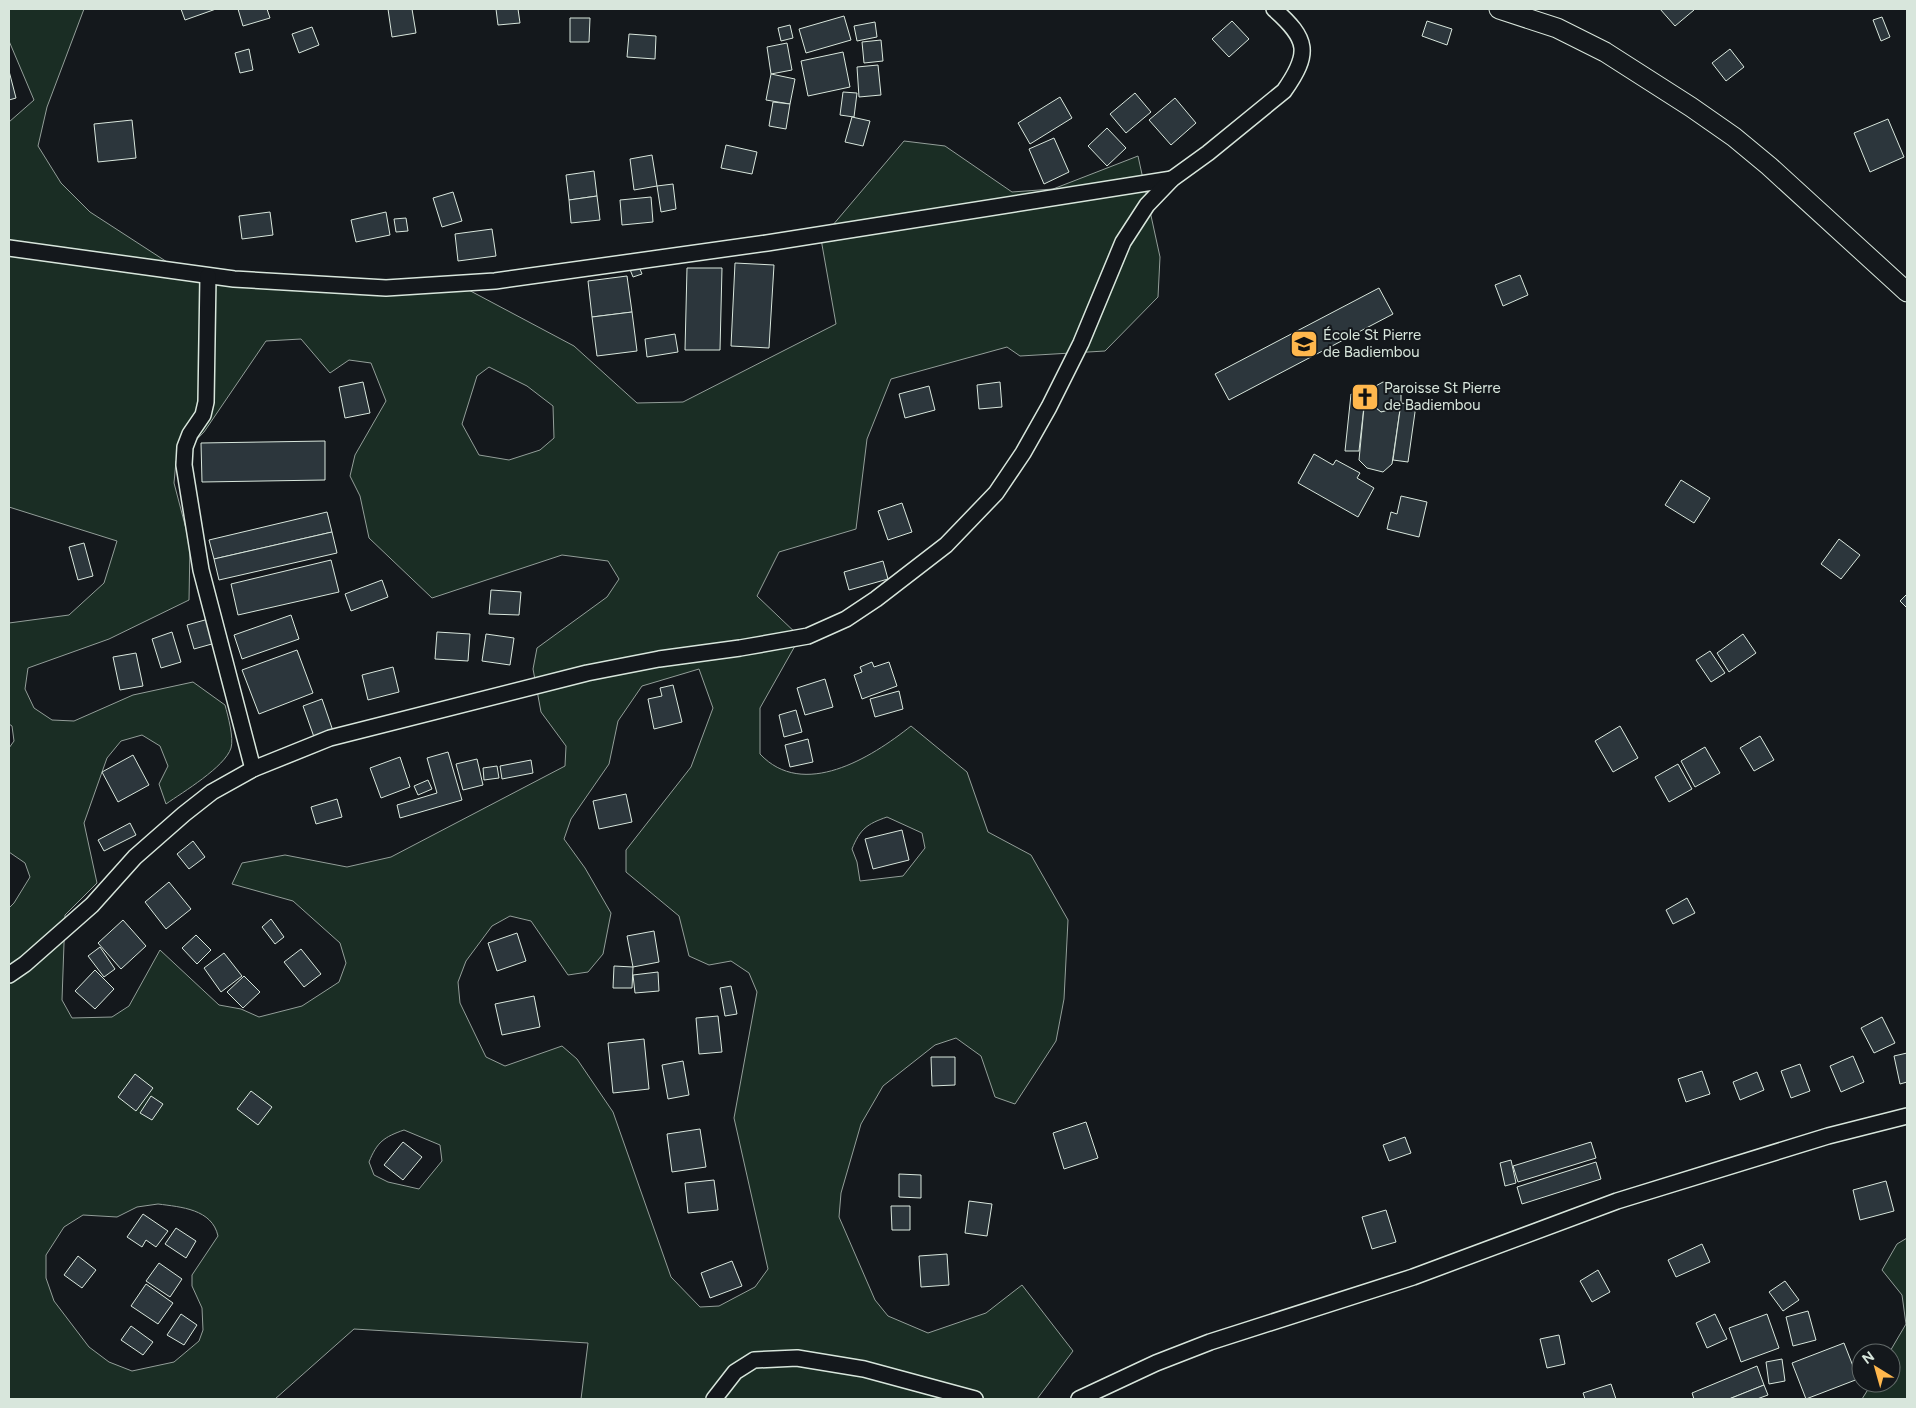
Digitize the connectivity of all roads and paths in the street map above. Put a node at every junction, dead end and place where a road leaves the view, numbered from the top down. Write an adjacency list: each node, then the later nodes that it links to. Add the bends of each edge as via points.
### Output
1 (1274, 9): 3 (street, via 1293,26 1300,39 1302,54 1292,79 1284,91)
2 (1499, 9): 6 (street, via 1557,28 1605,52 1691,106 1769,166)
3 (1172, 179): 5 (street, via 495,281 386,288); 7 (street, via 1138,216 1123,242 1050,407 996,493 946,545 868,604 808,636 587,673 330,738)
4 (9, 248): 5 (street)
5 (208, 276): 7 (street, via 206,402 203,415 190,434 184,465 201,570)
6 (1907, 292)
7 (253, 769): 8 (street, via 212,792 184,814 135,857 92,905)
8 (9, 975)
9 (1907, 1116): 12 (street, via 1828,1136 1617,1201 1413,1278 1210,1342)
10 (714, 1399): 11 (street, via 735,1372 754,1360 797,1358 864,1369)
11 (975, 1399)
12 (1079, 1399)

